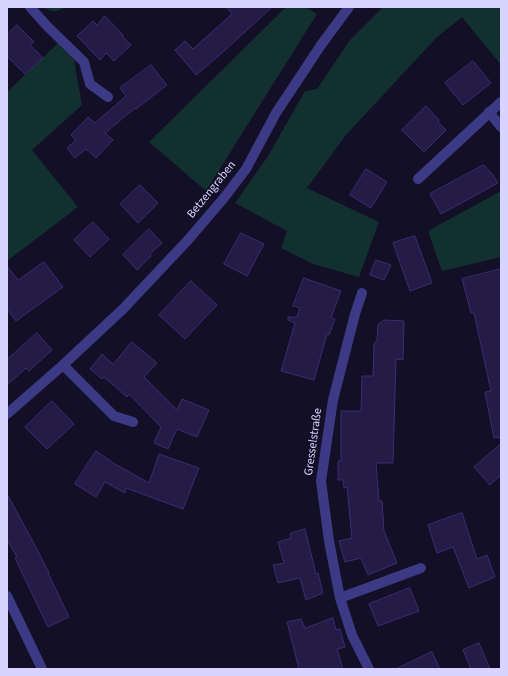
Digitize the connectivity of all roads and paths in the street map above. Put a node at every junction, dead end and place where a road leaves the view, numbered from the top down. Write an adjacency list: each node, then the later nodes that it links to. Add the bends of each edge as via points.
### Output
1 (30, 7): 3 (street, via 84,62 90,84)
2 (349, 7): 9 (street, Betzengraben, via 276,113 246,169 223,200 123,309)
3 (108, 97)
4 (501, 102): 5 (street)
5 (489, 112): 6 (street); 7 (street)
6 (501, 127)
7 (418, 179)
8 (362, 293): 14 (street, Gresselstraße, via 333,400 322,481 329,541)
9 (63, 365): 10 (street, Betzengraben); 11 (street, via 114,416)
10 (7, 414)
11 (133, 422)
12 (421, 568): 14 (street)
13 (7, 596): 15 (street)
14 (340, 598): 16 (street, Gresselstraße, via 352,635)
15 (42, 669)
16 (369, 669)

